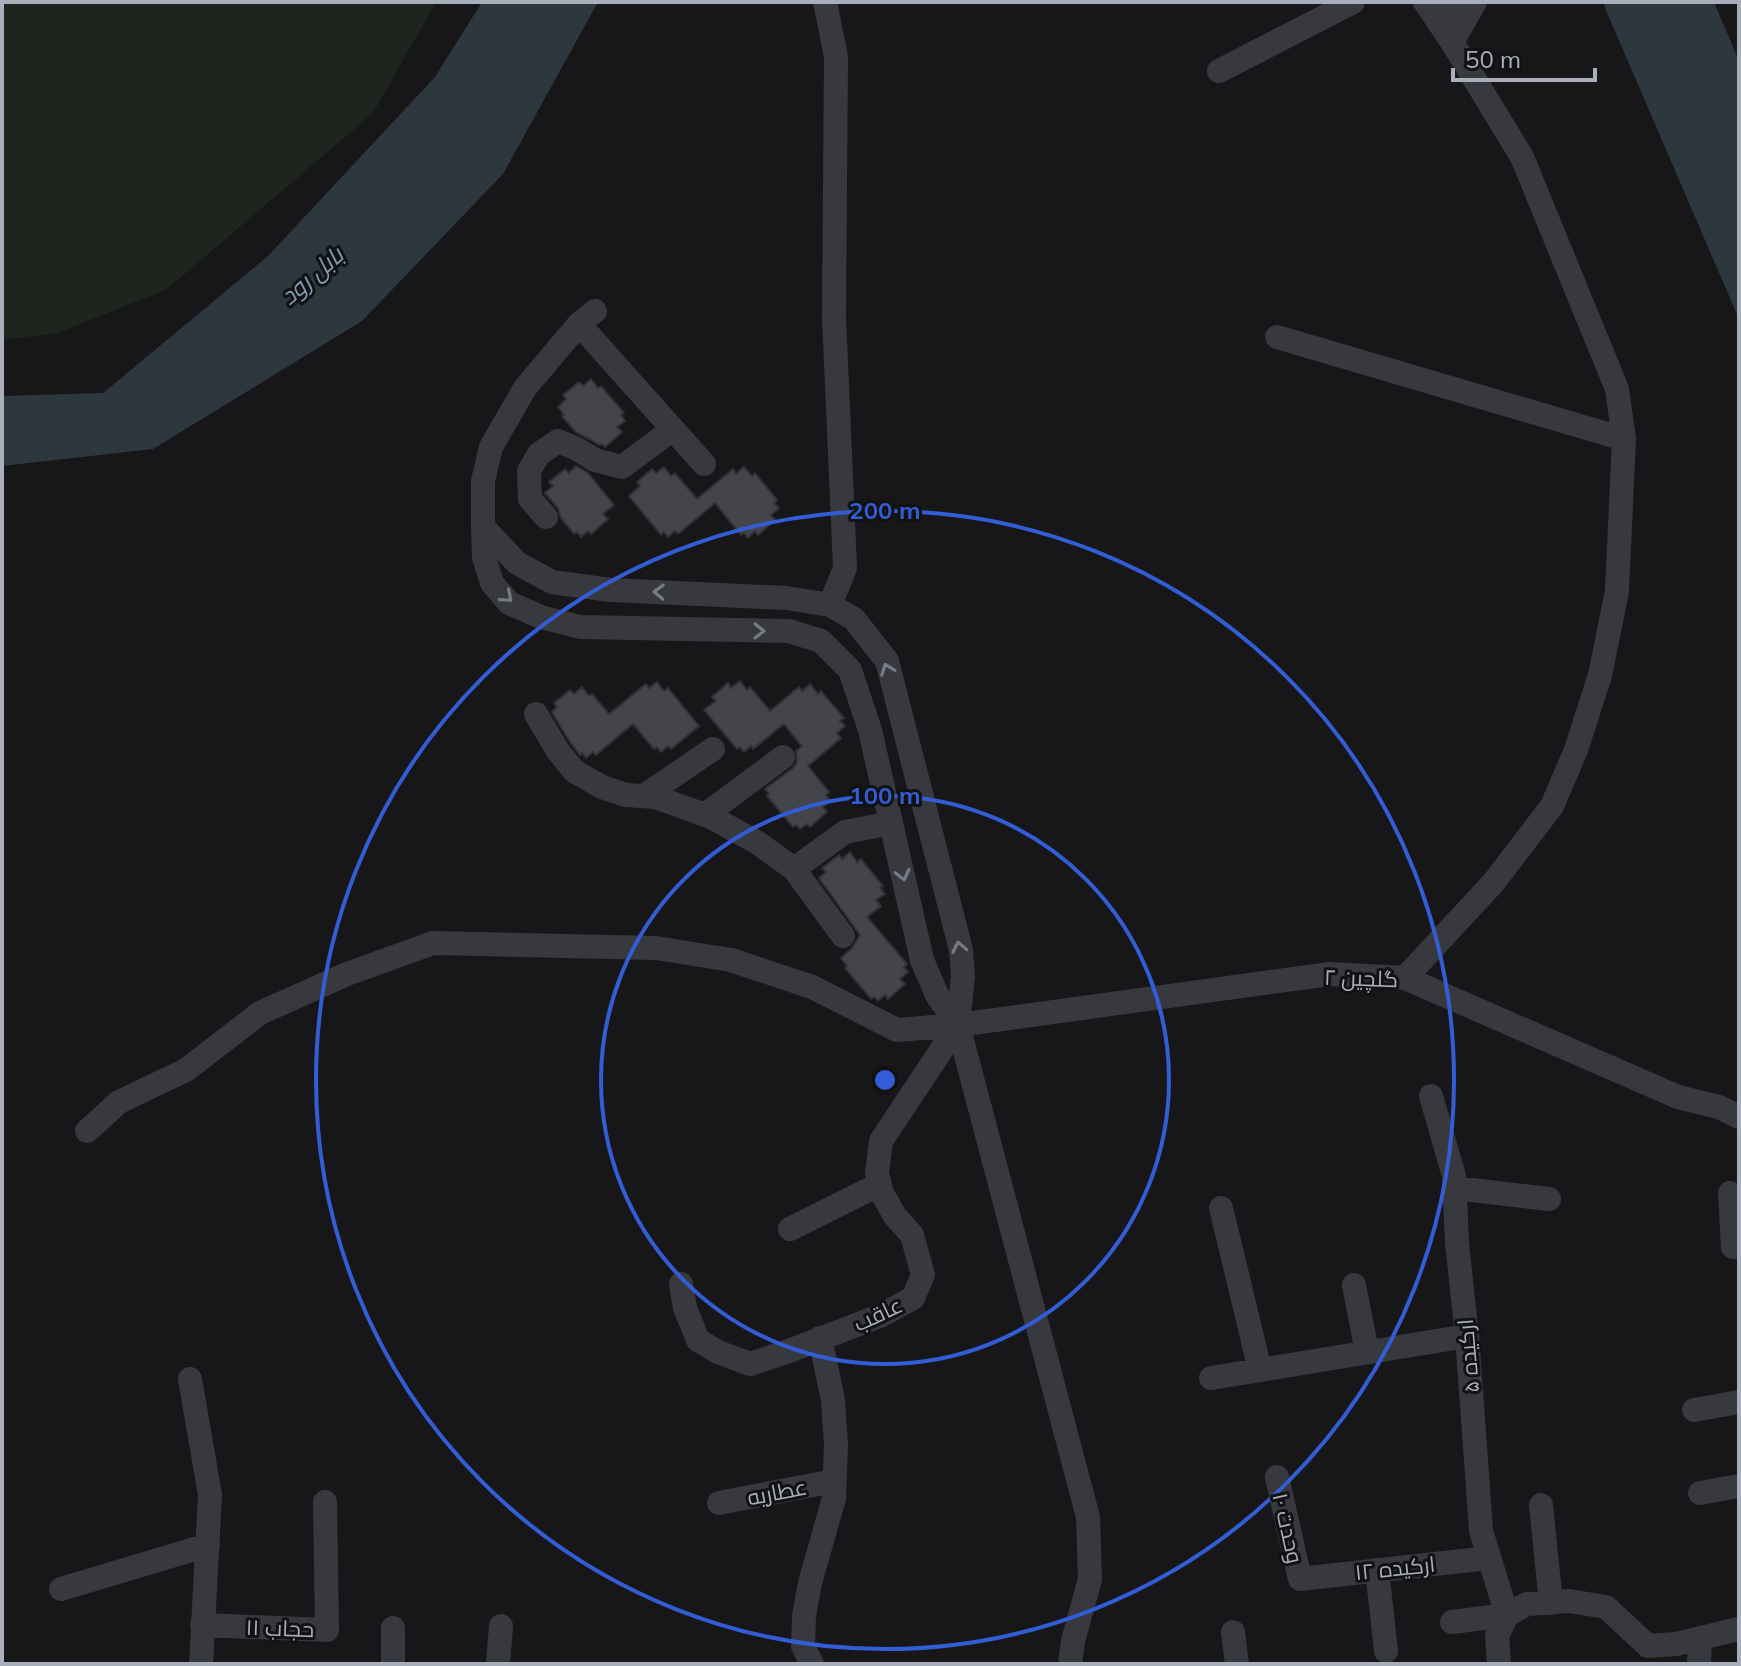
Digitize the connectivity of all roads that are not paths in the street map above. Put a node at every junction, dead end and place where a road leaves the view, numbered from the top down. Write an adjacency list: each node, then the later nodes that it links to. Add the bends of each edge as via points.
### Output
1 (825, 2): 14 (street, via 836,57 834,317 845,568)
2 (1353, 2): 7 (street)
3 (1425, 2): 6 (street)
4 (1451, 2): 6 (street)
5 (1475, 2): 6 (street)
6 (1452, 42): 10 (street, via 1522,157 1617,389)
7 (1219, 71)
8 (1277, 337): 10 (street)
9 (673, 429): 11 (street); 12 (street, via 622,467 558,441 539,454 529,471 530,499); 13 (street, via 587,317 525,388 491,447 483,481)
10 (1624, 439): 25 (street, via 1617,591 1600,675 1576,750 1552,806 1493,883)
11 (704, 464)
12 (546, 517)
13 (483, 527): 14 (street, one-way to 13, via 552,582 517,563); 17 (street, one-way to 17, via 492,583 509,603 541,617 580,627 789,631 821,641 850,670)
14 (830, 605): 16 (street, one-way to 14, via 887,661 854,619)
15 (536, 714): 20 (street, via 574,771 602,787)
16 (903, 726): 17 (street); 26 (street, one-way to 16, via 961,950)
17 (870, 730): 22 (street)
18 (713, 749): 20 (street)
19 (783, 757): 21 (street)
20 (644, 796): 21 (street)
21 (705, 815): 23 (street)
22 (891, 823): 23 (street, via 845,832); 26 (street, one-way to 26, via 922,960)
23 (794, 869): 24 (street)
24 (843, 936)
25 (1405, 978): 26 (street, گلچین ۲, via 1330,974); 28 (street, گلچین ۲, via 1678,1097)
26 (958, 1025): 29 (street, گلچین ۲, via 897,1030 812,987 731,960 656,948 433,943 260,1013 186,1070 119,1102); 30 (street, عاقب, via 881,1141); 73 (street, via 1088,1517 1090,1579)
27 (1431, 1096): 31 (street, ارکیده ۵)
28 (1739, 1117)
29 (87, 1131)
30 (880, 1184): 35 (street); 40 (street, عاقب, via 895,1216 912,1235 923,1275 913,1298)
31 (1455, 1188): 33 (street); 39 (street, ارکیده ۵)
32 (1730, 1193): 36 (street, via 1733,1247)
33 (1549, 1199)
34 (1221, 1208): 42 (street)
35 (790, 1229)
36 (1739, 1247)
37 (681, 1284): 40 (street, عاقب, via 698,1340 718,1352 750,1364)
38 (1354, 1285): 41 (street)
39 (1467, 1336): 41 (street); 55 (street, ارکیده ۵, via 1481,1531)
40 (820, 1338): 48 (street, via 833,1400)
41 (1367, 1352): 42 (street)
42 (1260, 1370): 43 (street)
43 (1211, 1378)
44 (190, 1379): 54 (street, via 210,1495)
45 (1739, 1402): 46 (street)
46 (1694, 1410)
47 (1277, 1477): 57 (street, وحدت ۱۰)
48 (834, 1481): 52 (street, عطاریه); 72 (street, via 804,1616 803,1646)
49 (1739, 1486): 50 (street)
50 (1700, 1493)
51 (325, 1502): 62 (street, حجاب ۱۱, via 327,1630)
52 (719, 1503)
53 (1541, 1505): 59 (street)
54 (208, 1545): 58 (street); 62 (street)
55 (1489, 1558): 56 (street, ارکیده ۱۲); 60 (street, ارکیده ۵)
56 (1377, 1570): 57 (street, ارکیده ۱۲); 68 (street)
57 (1300, 1579)
58 (61, 1589)
59 (1551, 1603): 60 (street, via 1527,1604); 67 (street, via 1606,1607 1648,1646)
60 (1507, 1615): 61 (street); 75 (street, via 1497,1636)
61 (1452, 1622)
62 (202, 1625): 69 (street)
63 (501, 1626): 71 (street)
64 (393, 1628): 70 (street)
65 (1739, 1629): 67 (street)
66 (1233, 1632): 74 (street)
67 (1700, 1638): 76 (street)
68 (1386, 1651)
69 (201, 1664)
70 (393, 1664)
71 (498, 1664)
72 (812, 1664)
73 (1070, 1664)
74 (1237, 1664)
75 (1499, 1664)
76 (1699, 1664)

